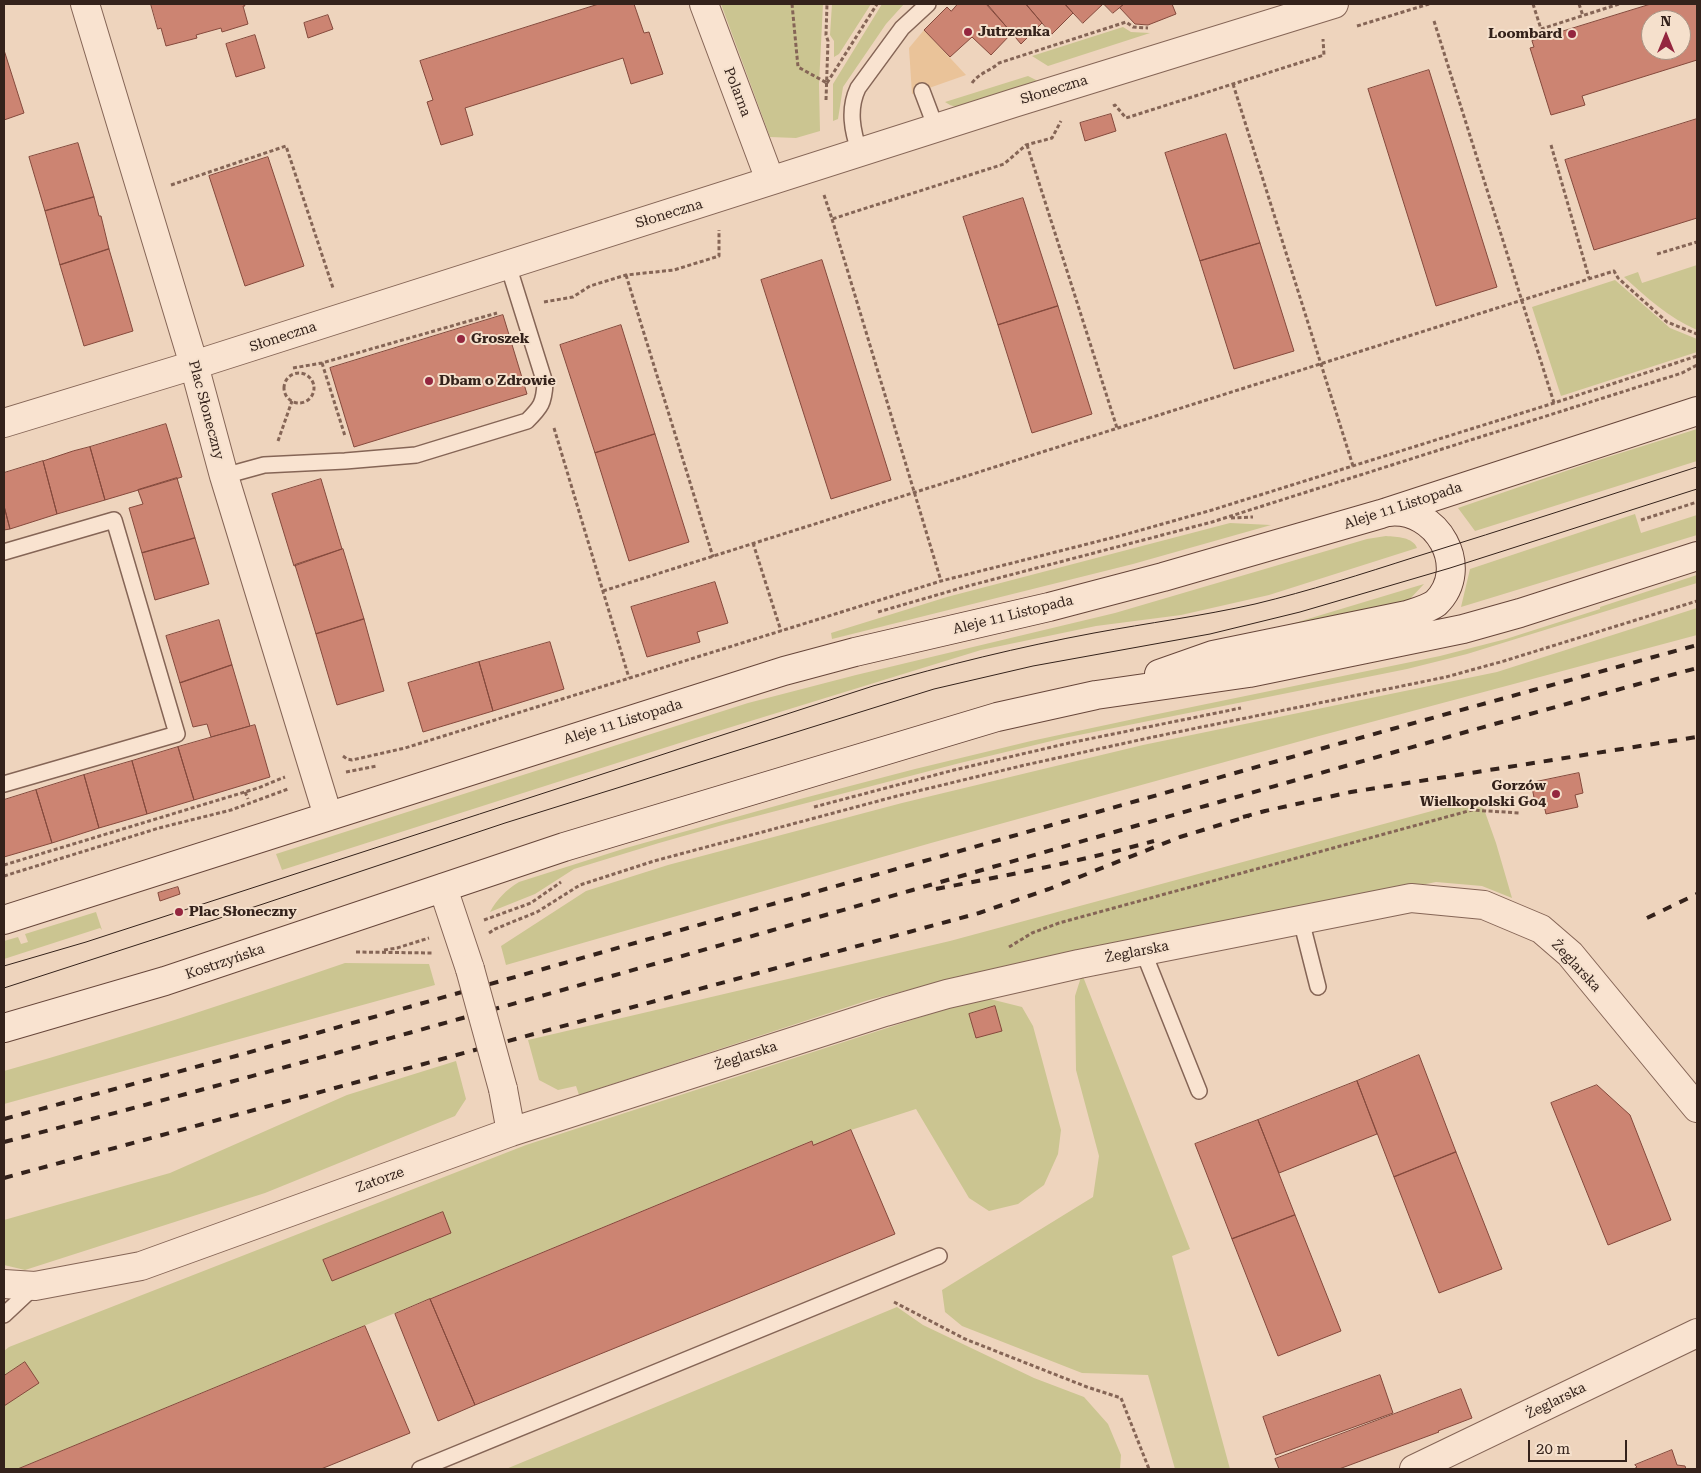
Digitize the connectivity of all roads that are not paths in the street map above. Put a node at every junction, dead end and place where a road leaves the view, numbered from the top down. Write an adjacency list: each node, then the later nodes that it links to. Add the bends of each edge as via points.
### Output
1 (85, 4): 10 (street, Plac Słoneczny)
2 (704, 4): 8 (street, Polarna)
3 (928, 4): 7 (lane, via 902,28 853,98 852,133)
4 (1334, 4): 6 (street, Słoneczna)
5 (922, 90): 6 (lane)
6 (936, 128): 7 (street, Słoneczna)
7 (860, 153): 8 (street, Słoneczna)
8 (770, 180): 9 (street, Słoneczna)
9 (508, 265): 10 (street, Słoneczna); 13 (lane, via 545,382 540,408 527,421 416,455 264,465)
10 (194, 365): 12 (street, Słoneczna); 13 (street, Plac Słoneczny)
11 (1697, 411): 14 (street, Aleje 11 Listopada)
12 (4, 424)
13 (224, 476): 19 (street, Plac Słoneczny)
14 (1381, 514): 17 (street, via 1414,515 1442,537 1450,559 1450,571 1435,604 1407,614 1213,655); 19 (street, Aleje 11 Listopada, via 1050,607 784,671)
15 (4, 552): 18 (lane, via 114,520 177,734)
16 (1697, 556): 17 (street, via 1463,629 1248,674)
17 (1096, 695): 20 (street, via 997,717 914,741 564,847)
18 (4, 784)
19 (328, 816): 21 (street)
20 (443, 888): 25 (street, Kostrzyńska, via 165,982); 28 (street, bridge, via 470,969)
21 (4, 920)
22 (1301, 920): 23 (street, Żeglarska); 24 (lane); 27 (street, Żeglarska, via 1411,898 1484,906 1541,929 1570,954)
23 (1143, 951): 26 (lane); 28 (street, Żeglarska, via 947,994)
24 (1318, 987)
25 (4, 1028)
26 (1199, 1091)
27 (1697, 1108)
28 (511, 1132): 31 (street, Zatorze, via 140,1266)
29 (939, 1256): 34 (lane)
30 (4, 1284): 31 (street, Zatorze)
31 (34, 1286): 32 (lane)
32 (4, 1315)
33 (1697, 1333): 36 (street, Żeglarska)
34 (441, 1465): 35 (lane)
35 (420, 1469)
36 (1414, 1469)

